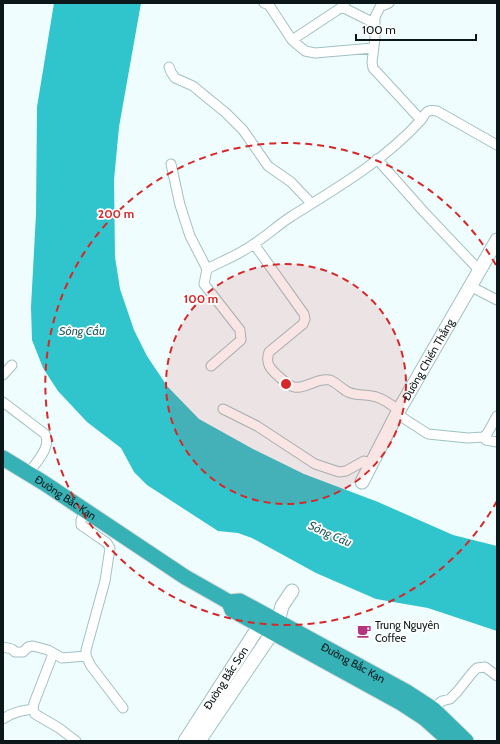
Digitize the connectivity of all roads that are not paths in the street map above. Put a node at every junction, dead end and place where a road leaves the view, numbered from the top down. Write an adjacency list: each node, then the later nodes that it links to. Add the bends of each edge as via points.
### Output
1 (264, 3): 5 (street, via 273,10)
2 (389, 3): 4 (street, via 376,12)
3 (343, 5): 4 (street); 5 (street)
4 (374, 23): 6 (street)
5 (292, 40): 6 (street, via 305,51 315,53)
6 (373, 48): 8 (street, via 373,68)
7 (169, 67): 12 (street, via 174,78 193,86 243,130 268,166 291,182)
8 (421, 120): 9 (street, via 427,111 437,111); 10 (street)
9 (497, 145)
10 (377, 160): 12 (street); 16 (street)
11 (171, 164): 15 (street, via 190,236)
12 (311, 204): 14 (street)
13 (497, 240): 16 (main road, Đường Chiến Thắng)
14 (254, 244): 15 (street); 24 (street, via 305,319 303,324 269,352 268,364 272,370 293,387 300,388 324,379 330,380 348,392 381,399)
15 (207, 269): 20 (street, via 204,284 240,330 241,340)
16 (479, 270): 17 (main road, Đường Chiến Thắng)
17 (470, 286): 18 (street); 24 (main road, Đường Chiến Thắng)
18 (497, 300)
19 (12, 365): 21 (street)
20 (211, 366)
21 (3, 375)
22 (3, 402): 30 (street, via 48,439 48,445)
23 (222, 409): 29 (street, via 257,426 315,464 339,472 364,461)
24 (398, 412): 26 (street, via 433,436); 29 (main road, Đường Chiến Thắng)
25 (497, 416): 26 (street)
26 (483, 437): 27 (street)
27 (497, 442)
28 (3, 458): 30 (highway, Đường Bắc Kạn)
29 (372, 463): 31 (main road, Đường Chiến Thắng)
30 (29, 473): 32 (highway, Đường Bắc Kạn)
31 (362, 482)
32 (85, 511): 34 (highway, Đường Bắc Kạn, via 185,577 229,602 240,601); 37 (street, via 81,524 110,548 105,581)
33 (292, 591): 34 (main road)
34 (269, 624): 41 (highway, Đường Bắc Kạn, via 407,692); 43 (main road, Đường Bắc Sơn); 45 (main road, Đường Bắc Sơn)
35 (3, 647): 36 (street, via 21,653 33,646)
36 (53, 654): 37 (street, via 62,658); 40 (street)
37 (86, 656): 39 (street)
38 (497, 676): 41 (street, via 485,667 477,668 450,699 442,701)
39 (123, 708)
40 (33, 709): 42 (street, via 9,714); 44 (street, via 35,714)
41 (428, 713): 46 (highway, Đường Bắc Kạn); 47 (highway, Đường Bắc Kạn)
42 (3, 719)
43 (203, 739)
44 (76, 741)
45 (185, 741)
46 (450, 741)
47 (466, 741)

